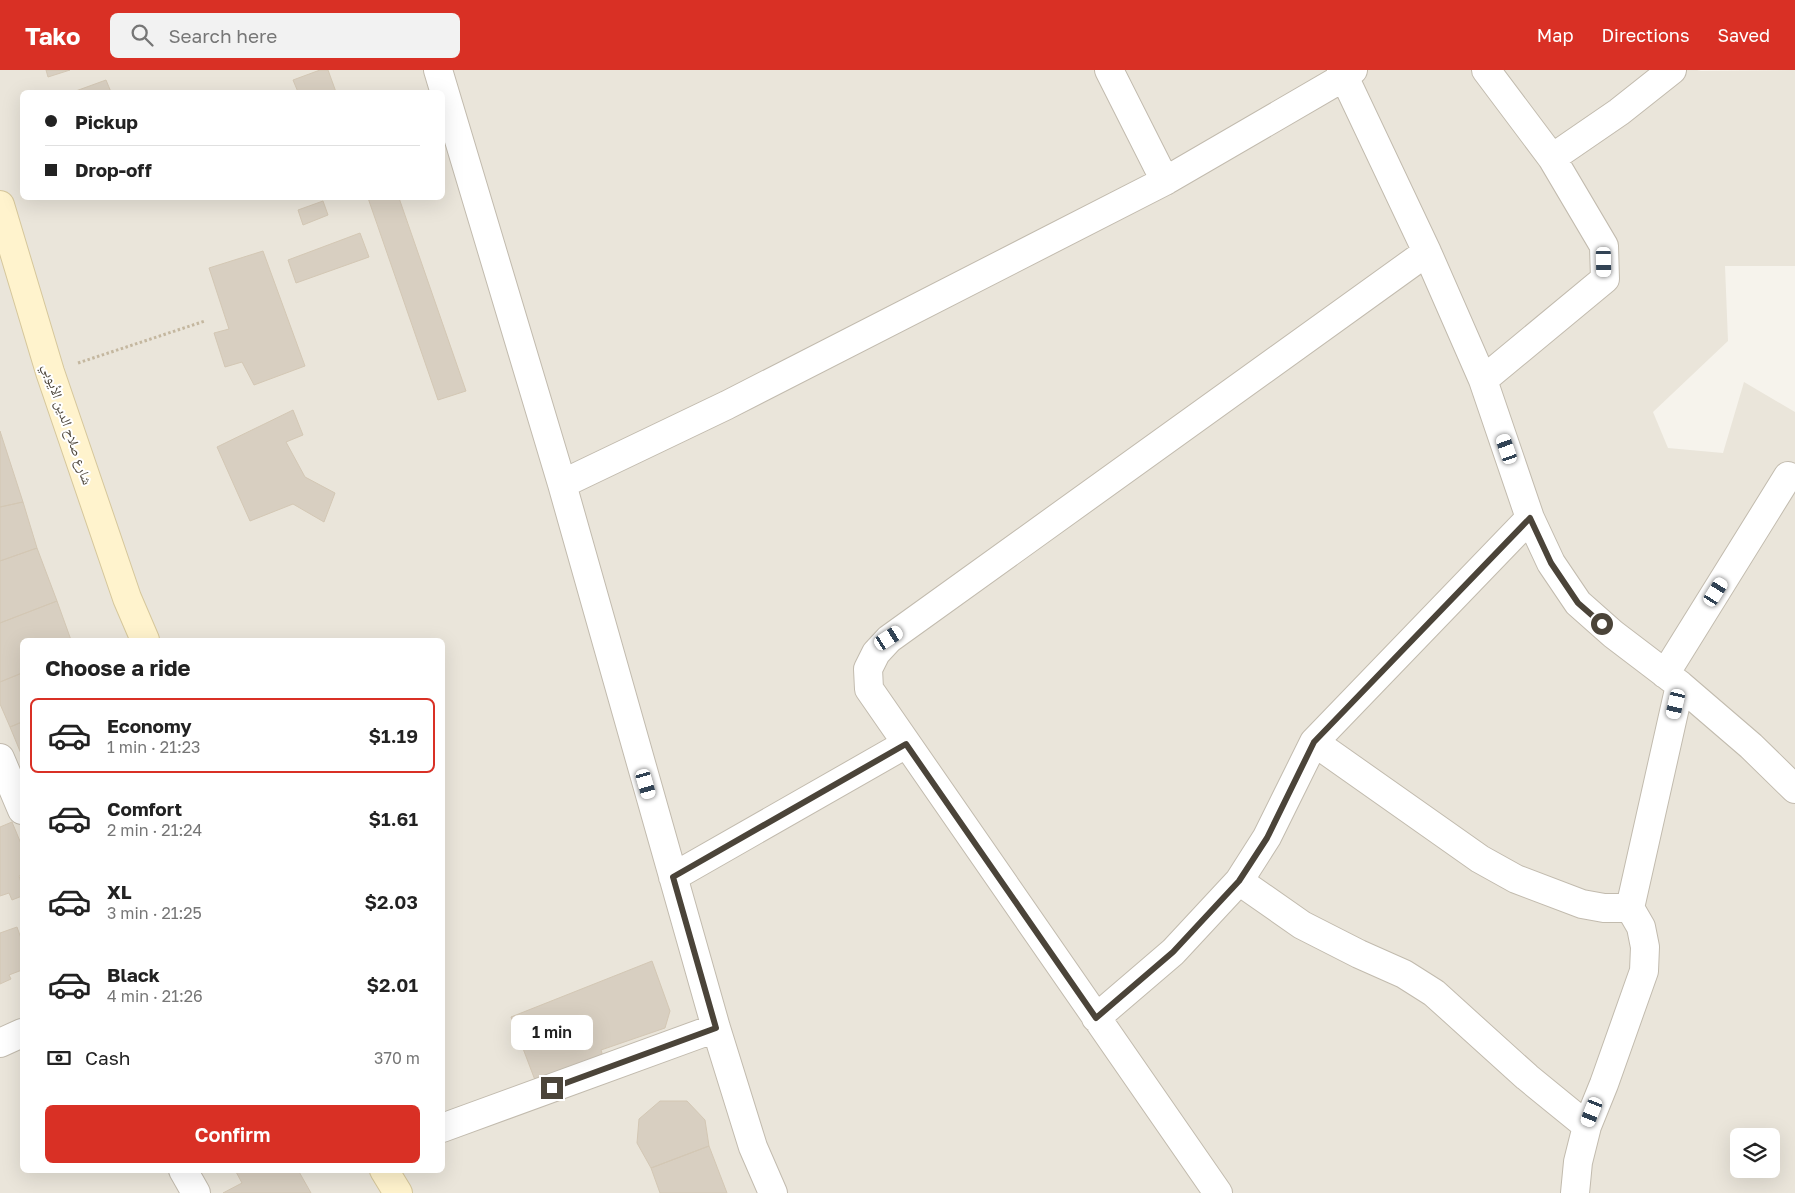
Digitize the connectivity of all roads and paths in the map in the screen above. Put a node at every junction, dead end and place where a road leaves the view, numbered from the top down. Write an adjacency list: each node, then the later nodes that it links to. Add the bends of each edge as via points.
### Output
1 (438, 70): 6 (street)
2 (1109, 70): 9 (street)
3 (1486, 70): 8 (street)
4 (1672, 70): 8 (street, via 1619,112)
5 (1346, 72): 9 (street); 11 (street)
6 (444, 90)
7 (445, 93): 16 (street)
8 (1552, 158): 14 (street, via 1604,246 1605,279)
9 (1165, 181): 16 (street, via 727,406)
10 (0, 205): 13 (main road, شارع صلاح الدين الأيوبي)
11 (1426, 252): 14 (street); 21 (street, via 889,638 868,669 869,689)
12 (205, 321): 13 (path)
13 (50, 372): 18 (main road, شارع صلاح الدين الأيوبي, via 127,598)
14 (1483, 380): 17 (street)
15 (1788, 476): 19 (street)
16 (562, 484): 25 (street)
17 (1530, 518): 19 (street, via 1551,563 1578,603); 20 (street)
18 (145, 638)
19 (1673, 680): 23 (street, via 1751,746); 27 (street)
20 (1314, 742): 26 (street, via 1267,838); 27 (street, via 1480,859 1516,879 1582,904)
21 (906, 744): 25 (street); 28 (street)
22 (0, 758): 24 (street)
23 (1795, 789)
24 (20, 805)
25 (673, 877): 29 (street)
26 (1239, 881): 28 (street, via 1173,952); 32 (street, via 1302,925 1404,974 1434,993)
27 (1630, 908): 32 (street, via 1641,927 1645,947 1644,971)
28 (1096, 1018): 36 (street)
29 (716, 1028): 33 (street); 39 (street, via 753,1147)
30 (20, 1034): 31 (street)
31 (0, 1043)
32 (1587, 1126): 40 (street, via 1578,1162)
33 (445, 1127)
34 (185, 1173): 37 (street)
35 (386, 1173): 38 (main road)
36 (1206, 1189)
37 (196, 1193)
38 (398, 1193)
39 (772, 1193)
40 (1575, 1193)

